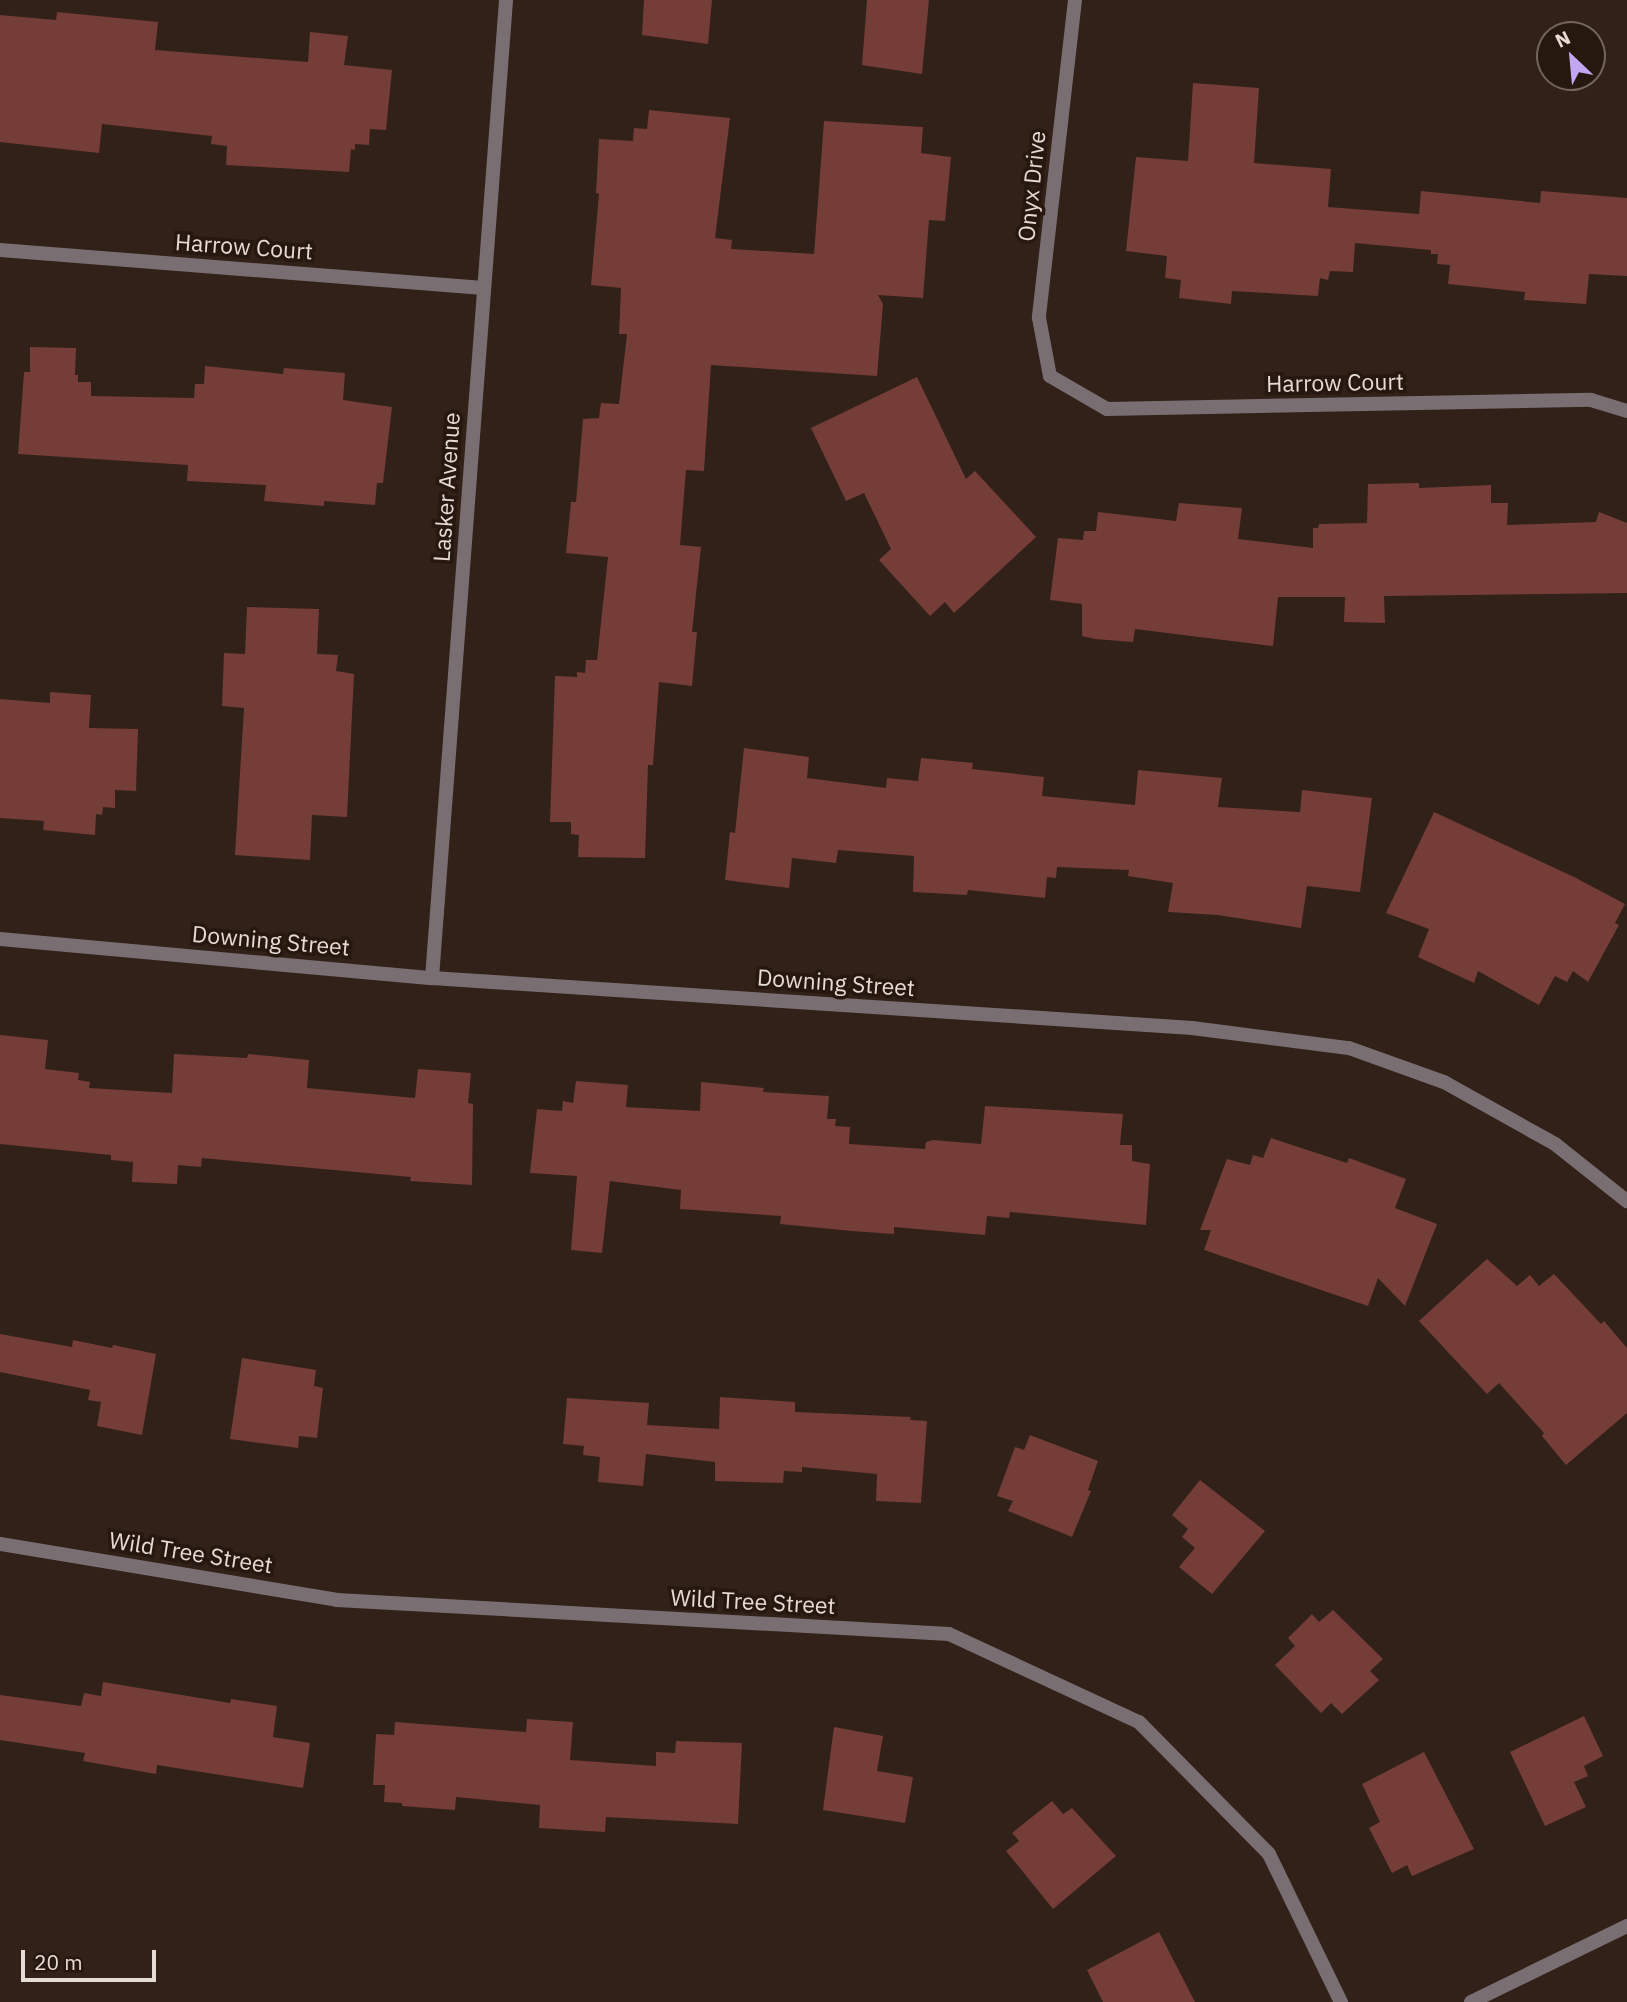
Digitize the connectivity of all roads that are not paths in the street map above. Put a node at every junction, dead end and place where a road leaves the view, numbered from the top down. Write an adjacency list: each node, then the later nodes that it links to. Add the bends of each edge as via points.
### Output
1 (506, 0): 4 (street, Lasker Avenue)
2 (1075, 0): 5 (street, Onyx Drive, via 1039,318)
3 (0, 250): 4 (street, Harrow Court)
4 (484, 288): 8 (street, Lasker Avenue)
5 (1050, 376): 6 (street, Harrow Court, via 1107,409 1591,400)
6 (1627, 411)
7 (0, 939): 8 (street, Downing Street)
8 (432, 978): 9 (street, Downing Street, via 1192,1028 1349,1048 1444,1082 1555,1144)
9 (1627, 1201)
10 (0, 1544): 12 (street, Wild Tree Street, via 337,1600 949,1634 1139,1722 1269,1854)
11 (1627, 1926): 13 (street)
12 (1341, 2002)
13 (1471, 2002)

